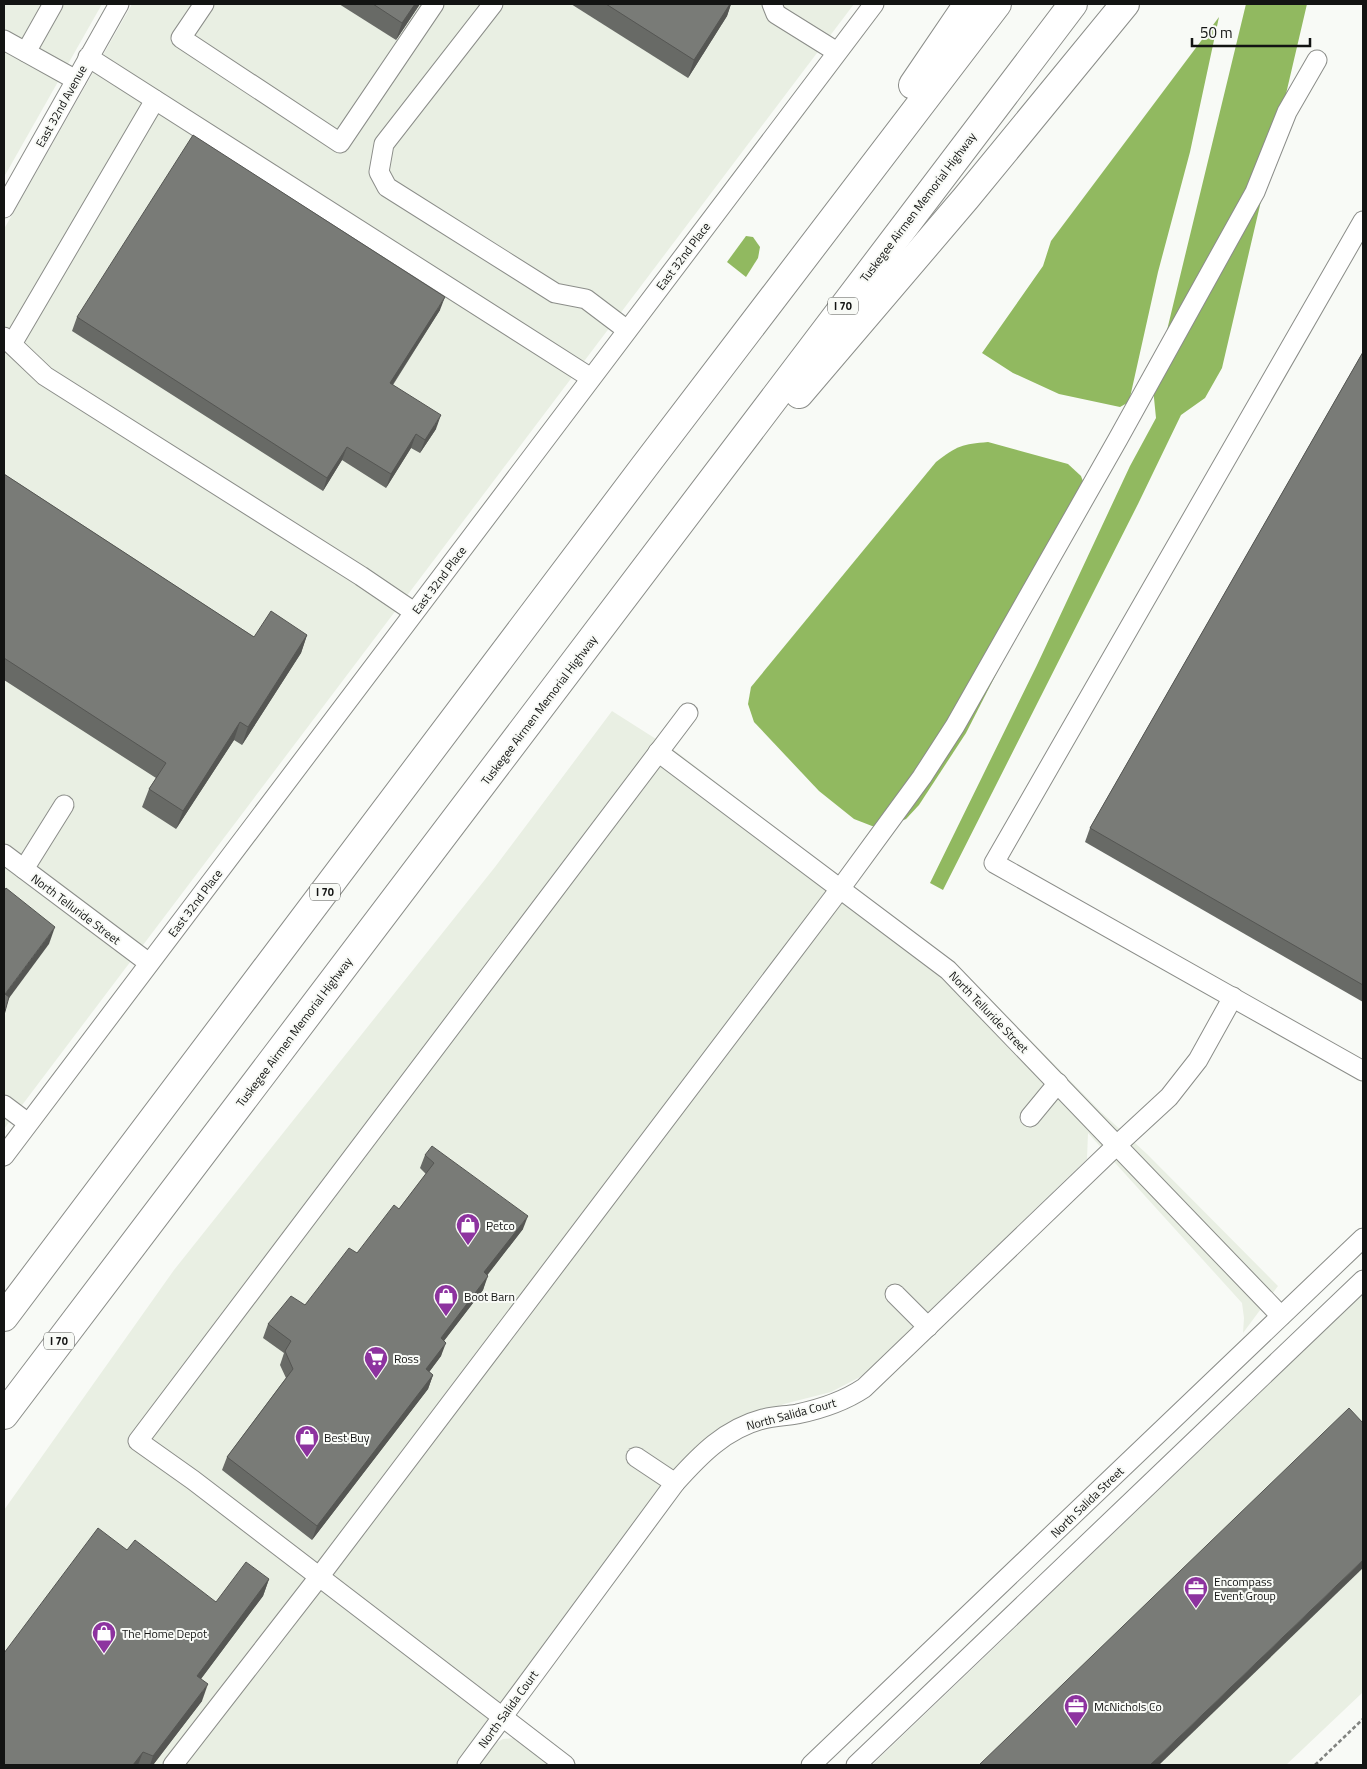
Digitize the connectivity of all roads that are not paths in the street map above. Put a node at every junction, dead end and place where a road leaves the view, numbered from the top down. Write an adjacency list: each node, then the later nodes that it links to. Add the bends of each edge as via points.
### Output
1 (53, 4): 13 (street)
2 (119, 4): 15 (street, East 32nd Avenue)
3 (204, 4): 4 (street, via 181,38 340,143)
4 (434, 4)
5 (493, 4): 21 (street, via 384,144 379,172 387,187 555,293 586,299)
6 (772, 4): 14 (street, via 776,14)
7 (874, 4): 14 (street, East 32nd Place)
8 (968, 4): 24 (highway)
9 (997, 4): 24 (highway, I 70)
10 (1073, 4): 25 (highway, Tuskegee Airmen Memorial Highway / I 70)
11 (1125, 4): 25 (highway, via 966,198)
12 (4, 40): 13 (street)
13 (26, 52): 17 (street)
14 (837, 52): 21 (street, East 32nd Place)
15 (88, 58): 17 (street, East 32nd Avenue); 18 (street)
16 (1317, 60): 32 (street, via 1287,112 1255,192 955,726 922,777)
17 (76, 80): 19 (street, East 32nd Avenue)
18 (156, 100): 22 (street); 23 (street)
19 (4, 208)
20 (1363, 221): 34 (street, via 994,863)
21 (627, 330): 23 (street, East 32nd Place)
22 (8, 340): 26 (street, via 45,376 353,570)
23 (591, 378): 26 (street, East 32nd Place)
24 (644, 467): 45 (highway, I 70)
25 (614, 610): 48 (highway, Tuskegee Airmen Memorial Highway / I 70)
26 (414, 612): 33 (street, East 32nd Place)
27 (688, 713): 28 (street)
28 (658, 752): 32 (street, North Telluride Street); 51 (street, via 138,1441)
29 (64, 805): 31 (street)
30 (4, 854): 31 (street, North Telluride Street)
31 (24, 869): 33 (street, North Telluride Street)
32 (840, 888): 36 (street, North Telluride Street, via 948,970); 51 (street)
33 (149, 964): 39 (street, East 32nd Place)
34 (1233, 997): 35 (street); 40 (street, North Salida Court, via 1198,1060 1170,1097)
35 (1363, 1070)
36 (1058, 1083): 38 (street); 40 (street, North Telluride Street)
37 (4, 1105): 39 (street)
38 (1030, 1117)
39 (28, 1123): 41 (street, East 32nd Place)
40 (1117, 1145): 46 (street, North Telluride Street); 47 (street, North Salida Court)
41 (4, 1156)
42 (1363, 1238): 46 (street, North Salida Street)
43 (1363, 1280): 57 (street)
44 (895, 1294): 47 (street)
45 (4, 1316)
46 (1281, 1316): 56 (street, North Salida Street)
47 (928, 1327): 50 (street, North Salida Court, via 864,1388 848,1398 830,1406 763,1419 729,1432)
48 (4, 1415)
49 (636, 1457): 50 (street)
50 (675, 1483): 52 (street, North Salida Court)
51 (319, 1577): 52 (street); 53 (street)
52 (502, 1716): 54 (street, North Salida Court); 55 (street)
53 (173, 1765)
54 (467, 1765)
55 (565, 1765)
56 (811, 1765)
57 (856, 1765)

